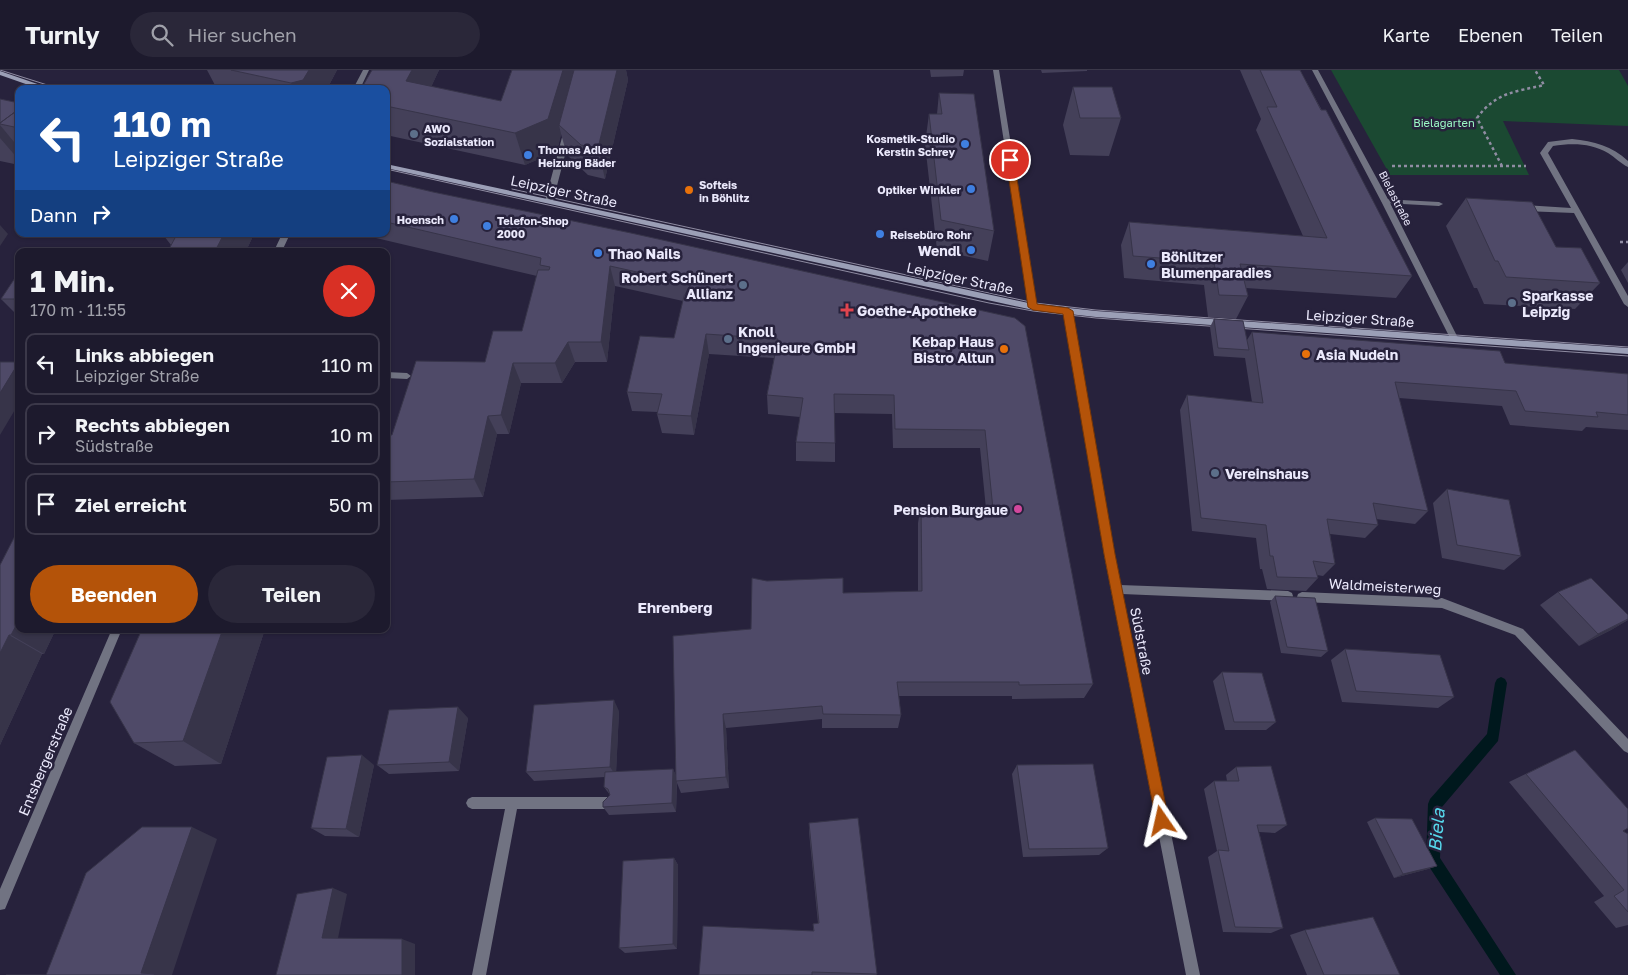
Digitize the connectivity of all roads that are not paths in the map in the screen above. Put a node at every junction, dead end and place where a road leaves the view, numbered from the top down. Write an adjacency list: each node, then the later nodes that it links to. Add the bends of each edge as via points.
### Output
1 (366, 70): 6 (street)
2 (996, 70): 16 (street)
3 (1315, 70): 10 (street, Bielastraße)
4 (0, 73): 5 (street)
5 (35, 85)
6 (358, 85)
7 (569, 126): 11 (street)
8 (1628, 166): 14 (street, via 1611,151 1590,143 1551,144 1544,153)
9 (390, 167): 11 (street, Leipziger Straße)
10 (1385, 201): 12 (street); 18 (street, Bielastraße)
11 (548, 202): 16 (street, Leipziger Straße)
12 (1439, 204)
13 (1520, 208): 14 (street)
14 (1576, 211): 15 (street)
15 (1628, 304)
16 (1033, 307): 17 (street, Leipziger Straße)
17 (1068, 311): 18 (street, Leipziger Straße); 22 (street, Südstraße)
18 (1454, 338): 19 (street, Leipziger Straße)
19 (1628, 350)
20 (390, 375): 21 (street)
21 (407, 376)
22 (1116, 589): 24 (street, Waldmeisterweg, via 1442,603 1520,632); 30 (street, Südstraße)
23 (115, 633): 28 (street, Entsbergerstraße)
24 (1628, 747)
25 (472, 803): 26 (street)
26 (512, 803): 27 (street); 29 (street)
27 (608, 803)
28 (0, 904)
29 (479, 975)
30 (1193, 975)

